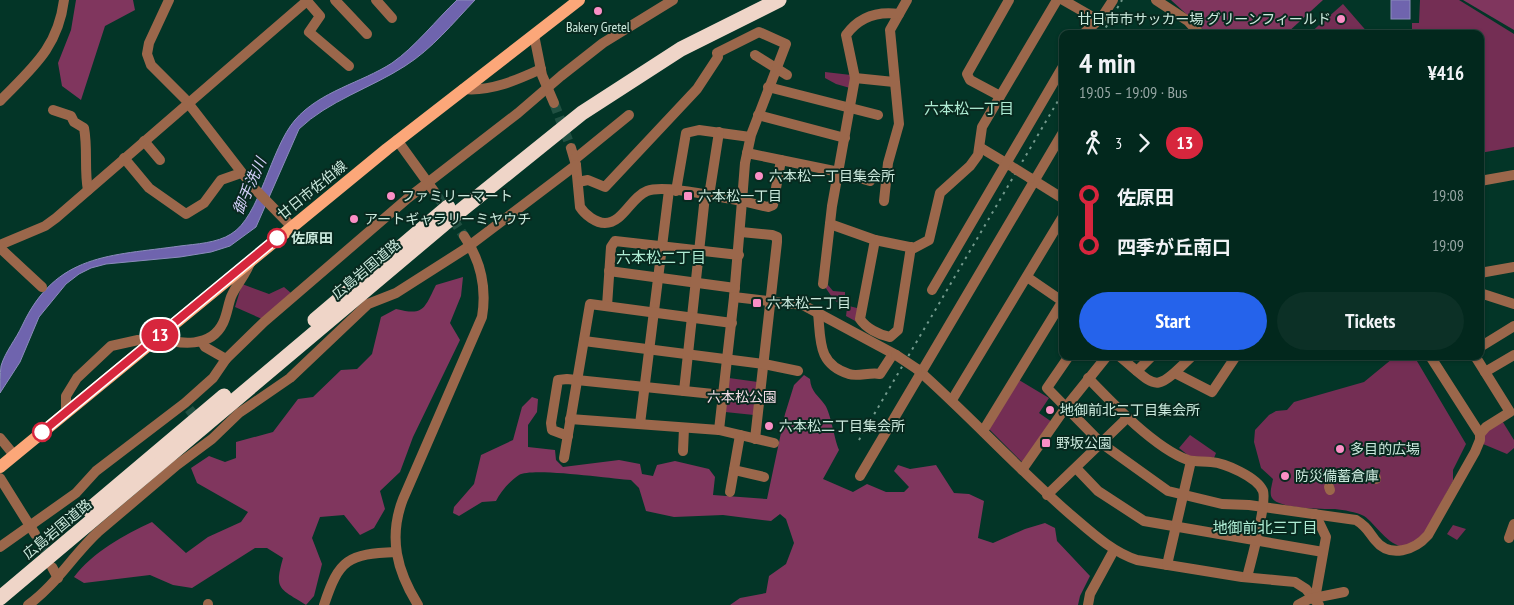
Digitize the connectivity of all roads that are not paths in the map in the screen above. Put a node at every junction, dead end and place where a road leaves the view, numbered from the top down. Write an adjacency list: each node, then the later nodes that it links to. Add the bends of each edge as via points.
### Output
1 (64, 0): 35 (street, via 59,26 48,50)
2 (169, 0): 36 (street, via 147,54 154,70)
3 (335, 0): 21 (street)
4 (376, 0): 17 (street)
5 (579, 0): 22 (main road, 廿日市佐伯線)
6 (673, 0): 32 (street, via 602,43)
7 (753, 0): 180 (highway, 広島岩国道路, via 667,44 575,104 437,216)
8 (779, 0): 182 (highway, 広島岩国道路, via 681,48 582,112)
9 (906, 0): 16 (street)
10 (1009, 0): 34 (street, via 967,74 970,80)
11 (1057, 0): 34 (street)
12 (1063, 0): 18 (street)
13 (1113, 0): 18 (street)
14 (1156, 0): 20 (street)
15 (308, 1): 24 (street, via 320,16 309,32); 36 (street)
16 (899, 14): 29 (street, via 876,13 852,27 846,35); 30 (street, via 890,30)
17 (392, 18)
18 (1098, 20): 19 (street)
19 (1087, 30)
20 (1196, 30)
21 (367, 34)
22 (534, 35): 26 (street); 33 (main road, 廿日市佐伯線)
23 (755, 55): 25 (street)
24 (350, 66)
25 (775, 68): 28 (street); 31 (street); 64 (street, via 786,44 759,32 717,53 714,66 697,89 605,187 588,180)
26 (541, 70): 32 (street); 33 (street, via 511,82)
27 (1059, 74): 56 (street)
28 (787, 75)
29 (855, 78): 30 (street); 38 (street)
30 (894, 82): 71 (street, via 899,124 888,163)
31 (768, 87): 38 (street); 41 (street)
32 (548, 88): 37 (street); 63 (street)
33 (463, 89): 47 (main road, 廿日市佐伯線)
34 (1000, 96): 50 (street, via 982,126)
35 (0, 100)
36 (188, 103): 48 (street); 58 (street)
37 (554, 103)
38 (850, 108): 42 (street); 45 (street)
39 (53, 110): 65 (street, via 71,116 84,128)
40 (630, 114): 55 (street)
41 (758, 115): 44 (street); 45 (street)
42 (878, 115)
43 (719, 132): 44 (street); 66 (street, via 692,130 686,133); 68 (street)
44 (750, 137): 51 (street)
45 (845, 138): 57 (street)
46 (1059, 138): 60 (street)
47 (397, 140): 63 (street); 74 (main road, 廿日市佐伯線)
48 (144, 141): 52 (street); 53 (street)
49 (571, 148): 55 (street)
50 (981, 148): 56 (street); 80 (street, via 970,166 940,193 929,240)
51 (747, 153): 54 (street); 70 (street)
52 (124, 158): 58 (street, via 149,188 186,214 204,203 221,180); 65 (street)
53 (160, 160)
54 (781, 160): 57 (street); 70 (street, via 773,205 768,207)
55 (576, 162): 64 (street); 76 (street)
56 (1010, 166): 60 (street, bridge); 92 (street)
57 (839, 172): 62 (street); 73 (street)
58 (241, 173): 74 (street)
59 (1514, 175): 61 (street)
60 (1032, 179): 69 (street); 125 (street)
61 (1484, 180)
62 (870, 181)
63 (428, 182): 67 (street); 114 (street, via 264,322)
64 (578, 182): 66 (street, via 580,207 584,213 603,223 611,222 636,197 647,191)
65 (88, 190): 79 (street, via 50,222)
66 (673, 191): 68 (street); 78 (street)
67 (436, 194)
68 (707, 196): 70 (street); 81 (street)
69 (1059, 196)
70 (742, 201): 75 (street)
71 (884, 202)
72 (1059, 223): 87 (street)
73 (830, 224): 77 (street); 90 (street)
74 (291, 226): 83 (main road, 廿日市佐伯線)
75 (741, 232): 82 (street); 96 (street, via 777,237)
76 (467, 240): 174 (street, via 482,273 482,317 400,508); 179 (street, via 396,293 368,304 290,378 210,436 98,532)
77 (875, 240): 80 (street); 80 (street, via 860,319 883,335 890,336 898,330)
78 (662, 245): 81 (street); 85 (street, via 615,241 611,247); 88 (street)
79 (0, 246): 91 (street)
80 (911, 247)
81 (700, 250): 82 (street); 89 (street)
82 (739, 255): 93 (street)
83 (251, 260): 105 (main road, 廿日市佐伯線); 107 (street, via 220,329)
84 (1514, 267): 86 (street)
85 (609, 271): 88 (street); 98 (street)
86 (1484, 272)
87 (1026, 277): 95 (street); 134 (street)
88 (658, 278): 89 (street); 100 (street)
89 (696, 282): 93 (street); 102 (street)
90 (823, 284)
91 (42, 287)
92 (932, 290)
93 (735, 292): 96 (street); 103 (street)
94 (1484, 293): 97 (street)
95 (1059, 300)
96 (770, 301): 101 (street, via 803,305); 123 (street)
97 (1514, 304)
98 (607, 306): 100 (street); 106 (street, via 590,304)
99 (1059, 307): 143 (street)
100 (654, 312): 102 (street); 109 (street)
101 (818, 313): 111 (street); 111 (street, via 823,355 828,363 850,375 880,374)
102 (692, 318): 103 (street); 110 (street)
103 (732, 323): 113 (street)
104 (1514, 326): 108 (street)
105 (154, 340): 107 (street); 137 (main road, 廿日市佐伯線); 137 (street, via 111,346 77,378 66,396)
106 (584, 341): 109 (street); 130 (street)
107 (202, 342): 114 (street)
108 (1484, 345)
109 (649, 349): 110 (street); 131 (street)
110 (688, 354): 113 (street); 132 (street)
111 (895, 354): 125 (street, bridge)
112 (1514, 355): 127 (street)
113 (727, 359): 123 (street); 133 (street)
114 (226, 360): 169 (street, via 187,406 96,471 76,493)
115 (1066, 360): 135 (street, via 1047,388)
116 (1104, 360): 129 (street)
117 (1124, 360): 126 (street)
118 (1148, 360): 126 (street)
119 (1188, 360): 128 (street)
120 (1233, 360): 128 (street, via 1212,392)
121 (1433, 360): 144 (street)
122 (1478, 360): 127 (street)
123 (764, 364): 124 (street); 148 (street)
124 (798, 371)
125 (919, 371): 134 (street); 159 (street)
126 (1137, 371): 128 (street, via 1158,384 1165,383)
127 (1485, 372): 136 (street)
128 (1175, 373)
129 (1088, 378): 135 (street); 138 (street)
130 (577, 380): 131 (street); 139 (street); 146 (street, via 558,380 551,423 552,430)
131 (644, 387): 132 (street); 140 (street)
132 (684, 391): 133 (street)
133 (723, 394): 142 (street)
134 (952, 400): 143 (street)
135 (1066, 407): 150 (street); 158 (street)
136 (1512, 411): 144 (street)
137 (66, 412): 152 (main road, 廿日市佐伯線)
138 (1127, 418): 150 (street); 154 (street, via 1178,456)
139 (570, 419): 140 (street); 146 (street)
140 (640, 424): 141 (street)
141 (684, 428): 142 (street); 151 (street)
142 (719, 430): 145 (street)
143 (983, 431): 158 (street)
144 (1480, 434): 166 (street, via 1475,452 1428,535 1411,549 1386,548 1376,542 1368,527 1356,520)
145 (740, 435): 148 (street); 157 (street)
146 (568, 436): 153 (street)
147 (0, 438): 152 (street)
148 (755, 439): 149 (street)
149 (774, 443)
150 (1101, 443): 156 (street); 164 (street, via 1168,491)
151 (683, 451)
152 (14, 456): 155 (main road, 廿日市佐伯線)
153 (564, 458)
154 (1191, 461): 164 (street); 165 (street, via 1224,465 1248,476 1263,492)
155 (0, 467)
156 (1076, 468): 163 (street); 168 (street, via 1098,491 1137,518)
157 (734, 470): 160 (street); 162 (street)
158 (1022, 470): 163 (street)
159 (860, 476)
160 (764, 477)
161 (0, 478): 169 (street)
162 (730, 492)
163 (1048, 495): 173 (street)
164 (1183, 495): 165 (street, via 1222,504); 168 (street)
165 (1263, 507): 166 (street); 171 (street)
166 (1315, 514): 175 (street, via 1325,532)
167 (1514, 524): 170 (street)
168 (1176, 527): 171 (street); 176 (street)
169 (33, 529): 172 (street)
170 (1509, 538)
171 (1255, 540): 175 (street); 178 (street)
172 (0, 547)
173 (1114, 550): 176 (street, via 1137,560); 187 (street, via 1090,594)
174 (396, 552): 185 (street, via 366,554 345,564 335,574); 186 (street, via 401,574)
175 (1323, 552): 183 (street)
176 (1167, 565): 178 (street)
177 (52, 567): 179 (street)
178 (1247, 577): 183 (street, via 1295,582)
179 (58, 578): 184 (street)
180 (0, 585)
181 (1344, 592): 183 (street)
182 (0, 598)
183 (1317, 603): 188 (street)
184 (28, 605)
185 (324, 605)
186 (418, 605)
187 (1088, 605)
188 (1298, 605)

